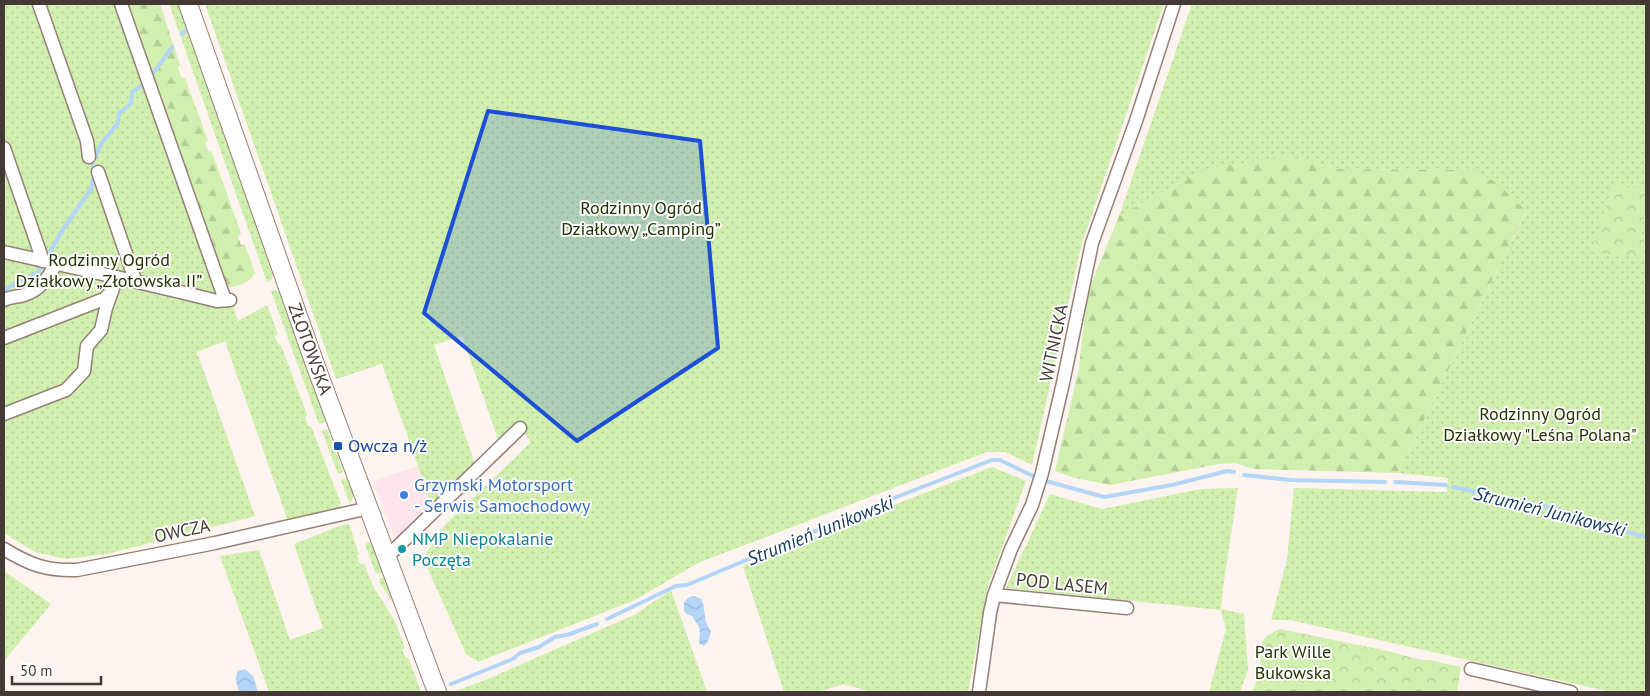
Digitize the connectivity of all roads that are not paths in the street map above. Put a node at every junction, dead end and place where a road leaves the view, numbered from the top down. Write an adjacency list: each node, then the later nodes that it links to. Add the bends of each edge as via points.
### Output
1 (39, 4): 6 (street)
2 (121, 4): 12 (street, via 227,300 217,301)
3 (188, 4): 18 (street, ZŁOTOWSKA)
4 (1174, 4): 21 (street, WITNICKA, via 1092,243 1042,473)
5 (4, 148): 9 (street)
6 (90, 157)
7 (98, 172): 12 (street)
8 (4, 252): 9 (street)
9 (43, 261): 10 (street)
10 (56, 264): 11 (street); 14 (street, via 47,280 36,289)
11 (117, 277): 12 (street); 13 (street)
12 (136, 280)
13 (112, 291): 15 (street, via 104,299); 16 (street, via 101,330 87,346 84,372 66,390)
14 (4, 300)
15 (4, 338)
16 (4, 414)
17 (520, 428): 20 (street)
18 (369, 508): 19 (street, OWCZA, via 77,570 44,569); 20 (street, ZŁOTOWSKA)
19 (4, 549)
20 (386, 555): 24 (street, ZŁOTOWSKA)
21 (994, 595): 22 (street, POD LASEM); 25 (street, WITNICKA)
22 (1127, 608)
23 (1471, 669): 26 (street)
24 (437, 692)
25 (979, 692)
26 (1571, 692)

